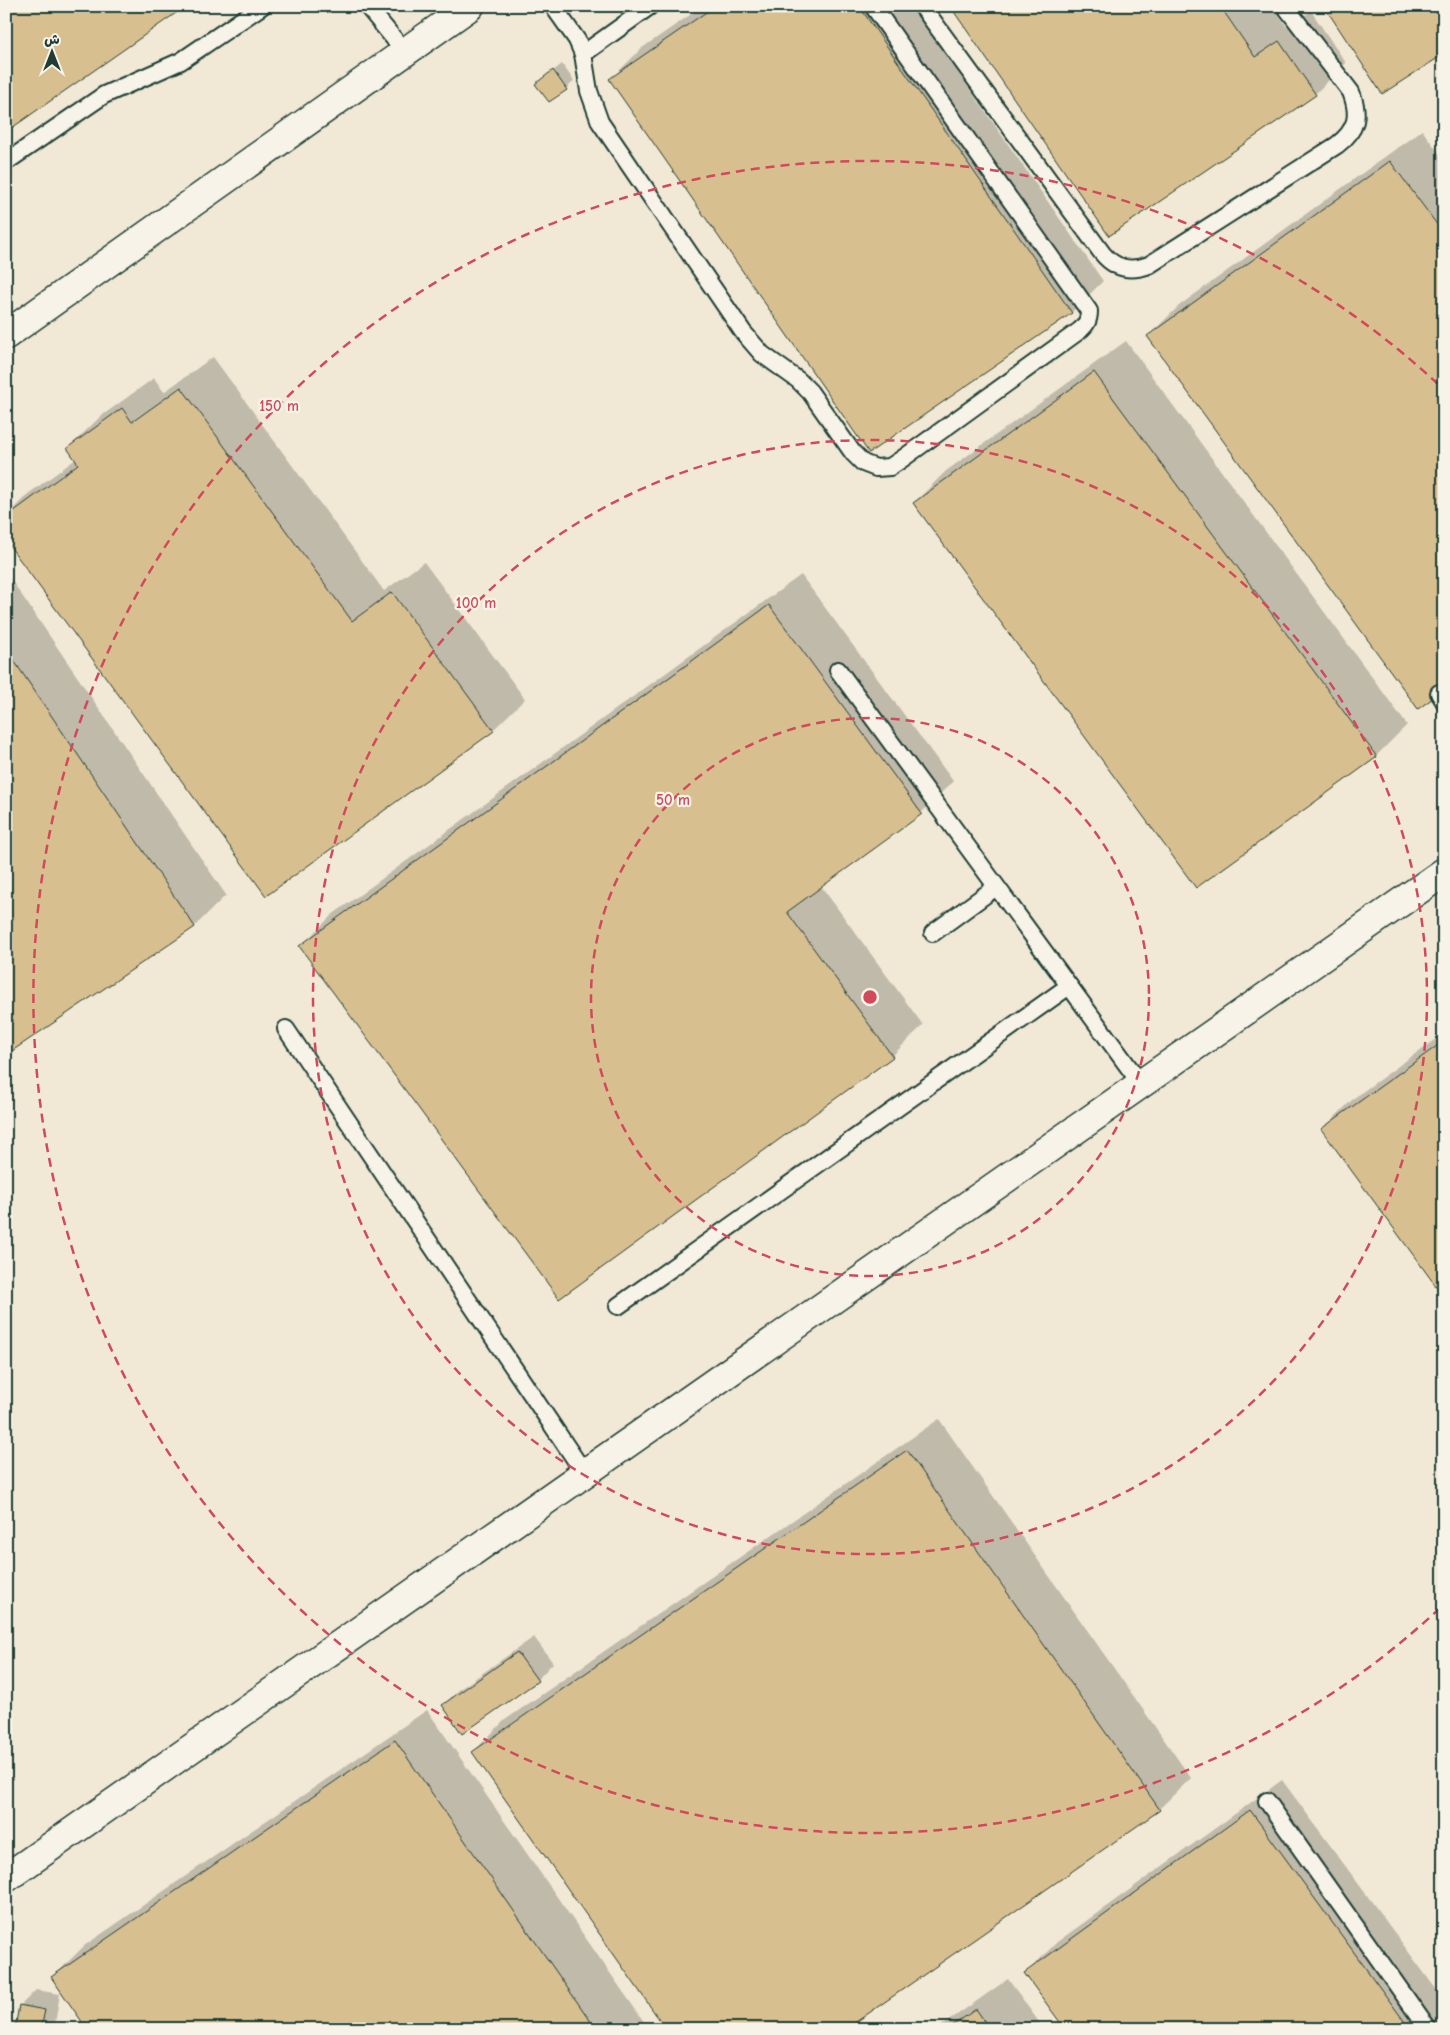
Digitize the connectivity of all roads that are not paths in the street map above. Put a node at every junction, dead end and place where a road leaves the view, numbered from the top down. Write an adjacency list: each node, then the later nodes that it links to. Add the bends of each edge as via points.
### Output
1 (262, 6): 11 (lane, via 181,61 104,95)
2 (367, 6): 9 (lane)
3 (470, 6): 9 (street)
4 (554, 6): 10 (lane)
5 (650, 6): 10 (lane)
6 (873, 6): 10 (lane, via 1089,311 1085,326 890,467 876,468 863,463 810,392 762,354 743,332 600,122 589,91)
7 (922, 6): 8 (lane, via 1108,261 1128,270 1149,265 1337,145 1354,127 1355,104 1351,92)
8 (1285, 6)
9 (405, 52): 12 (street)
10 (583, 54)
11 (6, 162)
12 (6, 335)
13 (838, 670): 15 (lane)
14 (1444, 872): 19 (street)
15 (996, 887): 16 (lane); 17 (lane)
16 (933, 933)
17 (1069, 986): 19 (lane); 20 (lane)
18 (286, 1029): 21 (lane)
19 (1141, 1084): 21 (street)
20 (618, 1306)
21 (585, 1474): 23 (street)
22 (1267, 1801): 24 (lane)
23 (6, 1878)
24 (1428, 2029)

